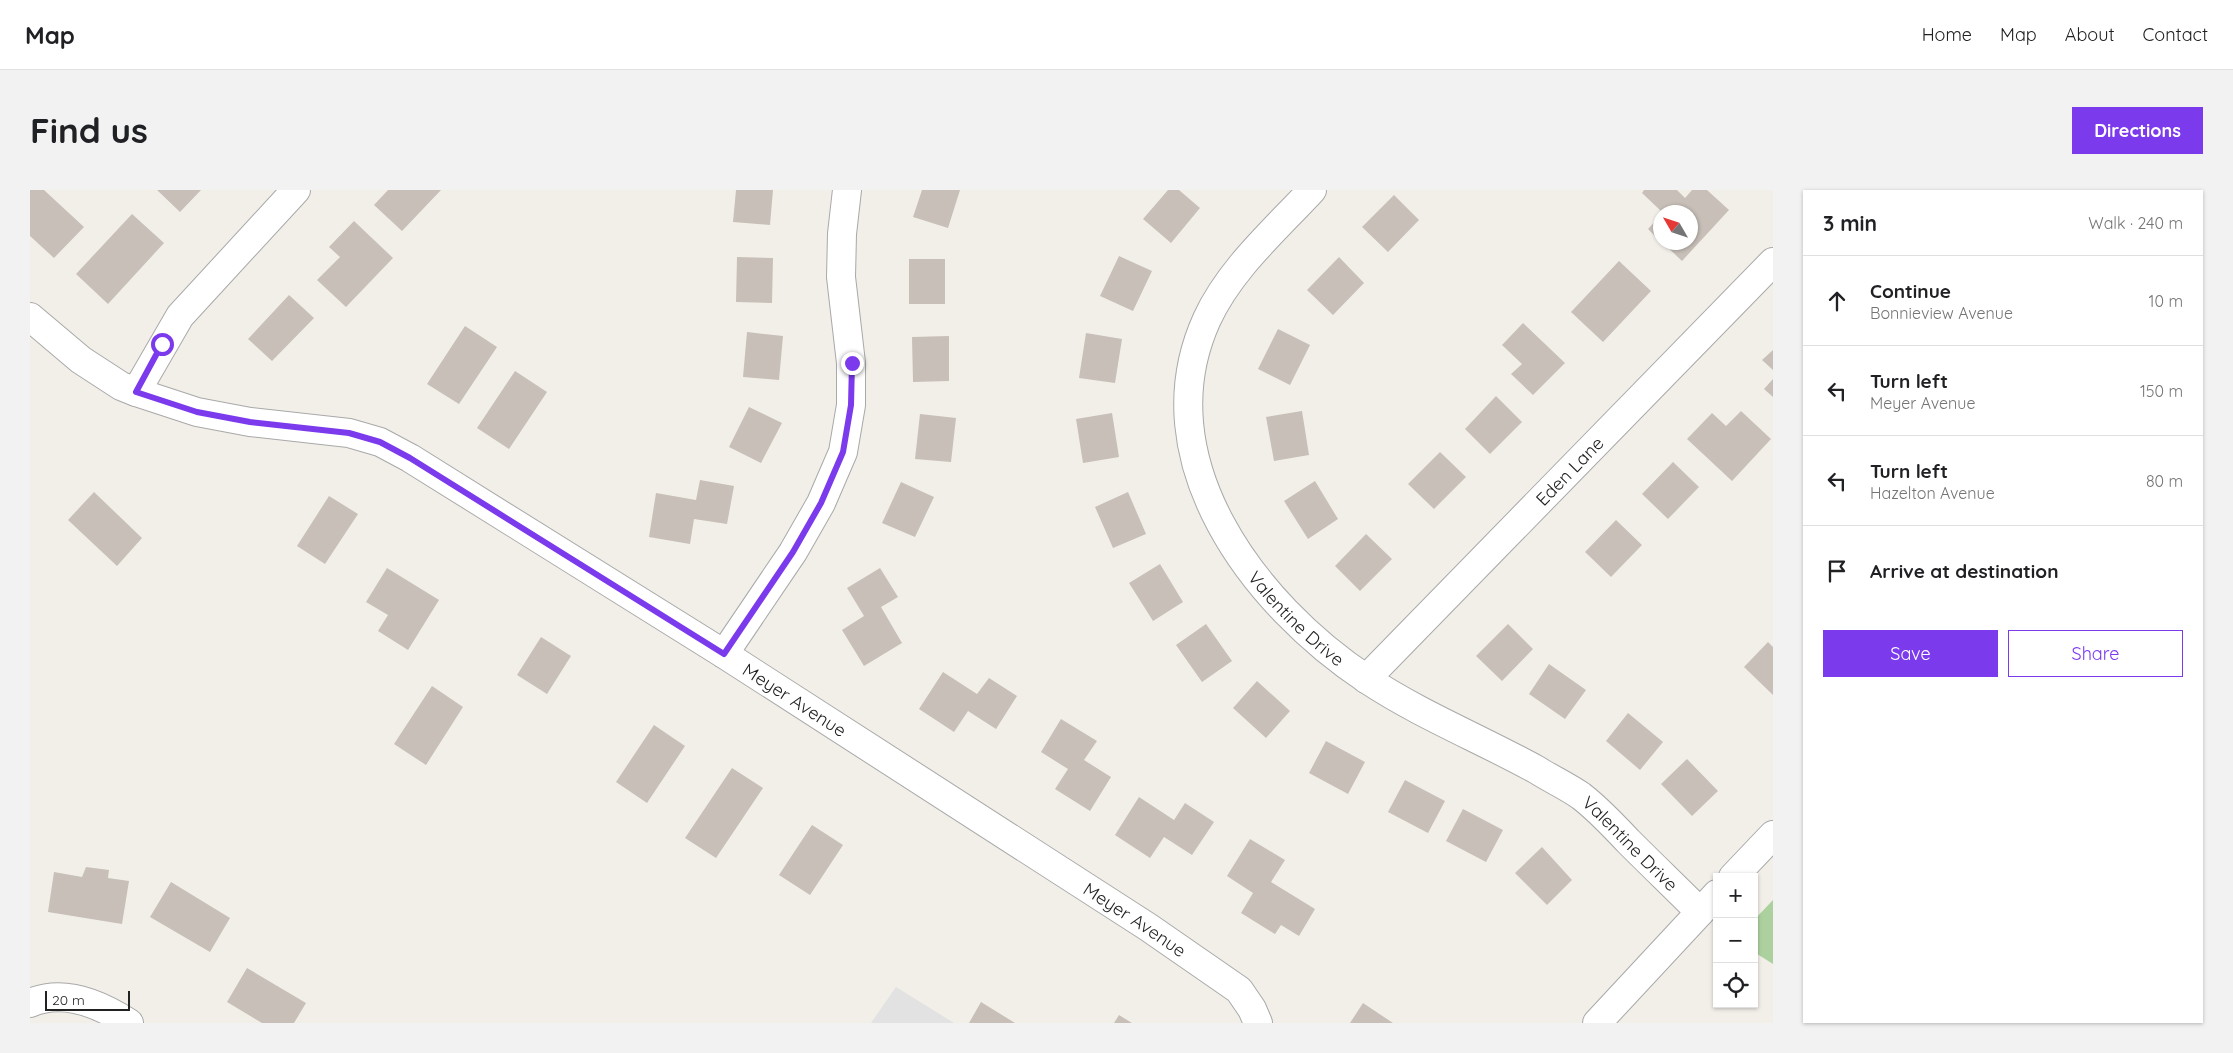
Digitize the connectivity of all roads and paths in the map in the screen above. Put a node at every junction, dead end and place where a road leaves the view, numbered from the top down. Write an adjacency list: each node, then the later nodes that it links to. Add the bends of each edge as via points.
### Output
1 (296, 190): 6 (street, via 180,316)
2 (848, 190): 7 (street, via 841,277 852,363 851,405 843,452 821,503 793,552)
3 (1312, 190): 8 (street, Valentine Drive, via 1252,254 1208,317 1188,381 1188,424 1194,456 1208,495 1229,537 1255,576 1285,612 1318,643)
4 (1773, 262): 8 (street, Eden Lane)
5 (30, 317): 6 (street, Meyer Avenue, via 81,360)
6 (136, 392): 7 (street, Meyer Avenue, via 197,412 250,422 349,433 380,442)
7 (724, 654): 14 (street, Meyer Avenue, via 1148,927 1239,990)
8 (1366, 679): 11 (street, Valentine Drive, via 1580,795)
9 (1773, 835): 10 (street)
10 (1738, 873)
11 (1708, 903): 15 (street)
12 (30, 1003): 13 (street, via 61,997 91,1002)
13 (129, 1023)
14 (1258, 1023)
15 (1597, 1023)

